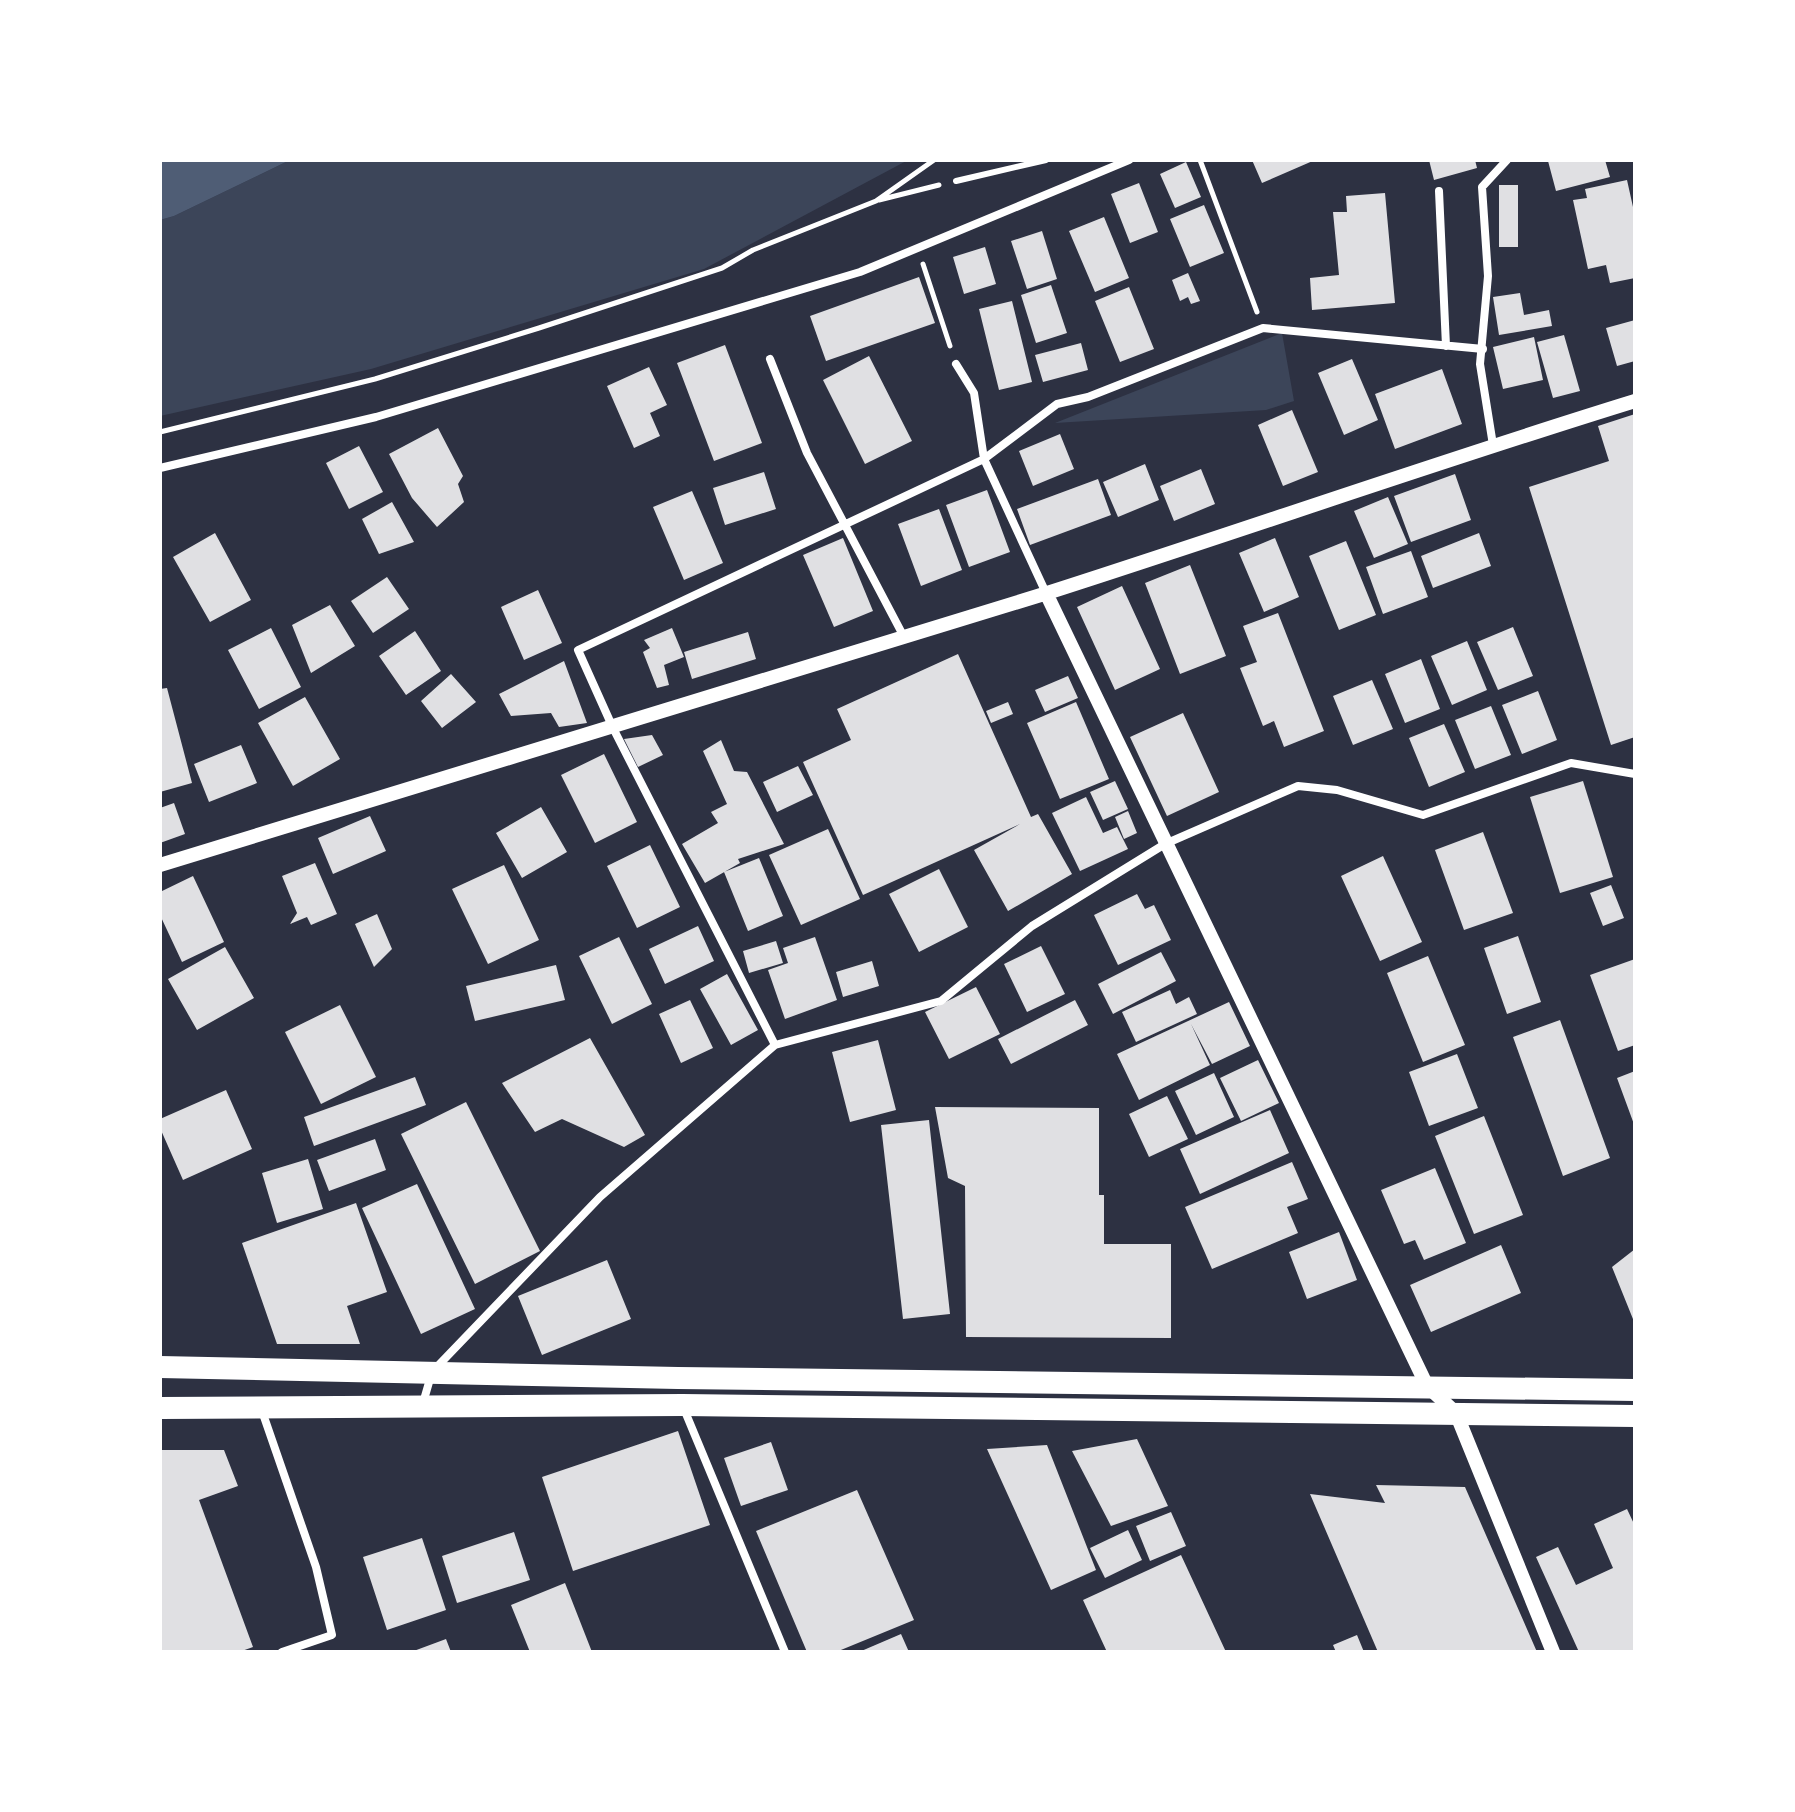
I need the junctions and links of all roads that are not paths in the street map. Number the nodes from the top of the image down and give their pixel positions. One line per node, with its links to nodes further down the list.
1 (1046, 160): 4 (lane)
2 (1129, 160): 13 (street)
3 (1507, 160): 7 (street)
4 (956, 181)
5 (1439, 191): 6 (street)
6 (1446, 346): 7 (street); 12 (street)
7 (1483, 349): 11 (street)
8 (770, 359): 14 (street)
9 (956, 364): 12 (street)
10 (1635, 401): 11 (street)
11 (1493, 445): 15 (street)
12 (984, 459): 14 (street); 15 (street)
13 (160, 468)
14 (845, 526): 16 (street); 17 (street)
15 (1046, 593): 16 (street); 19 (street)
16 (904, 637): 17 (street)
17 (613, 728): 20 (street); 21 (street)
18 (1635, 774): 19 (street)
19 (1165, 844): 21 (street); 24 (street)
20 (160, 865)
21 (775, 1045): 23 (street)
22 (160, 1367): 23 (highway)
23 (432, 1372): 24 (highway); 29 (street)
24 (1427, 1386): 25 (highway); 30 (street)
25 (1635, 1390)
26 (683, 1405): 29 (highway); 30 (highway); 33 (street)
27 (260, 1406): 28 (highway); 29 (highway); 32 (street)
28 (160, 1408)
29 (422, 1408)
30 (1456, 1413): 31 (highway); 34 (street)
31 (1635, 1416)
32 (282, 1652)
33 (785, 1652)
34 (1553, 1652)

